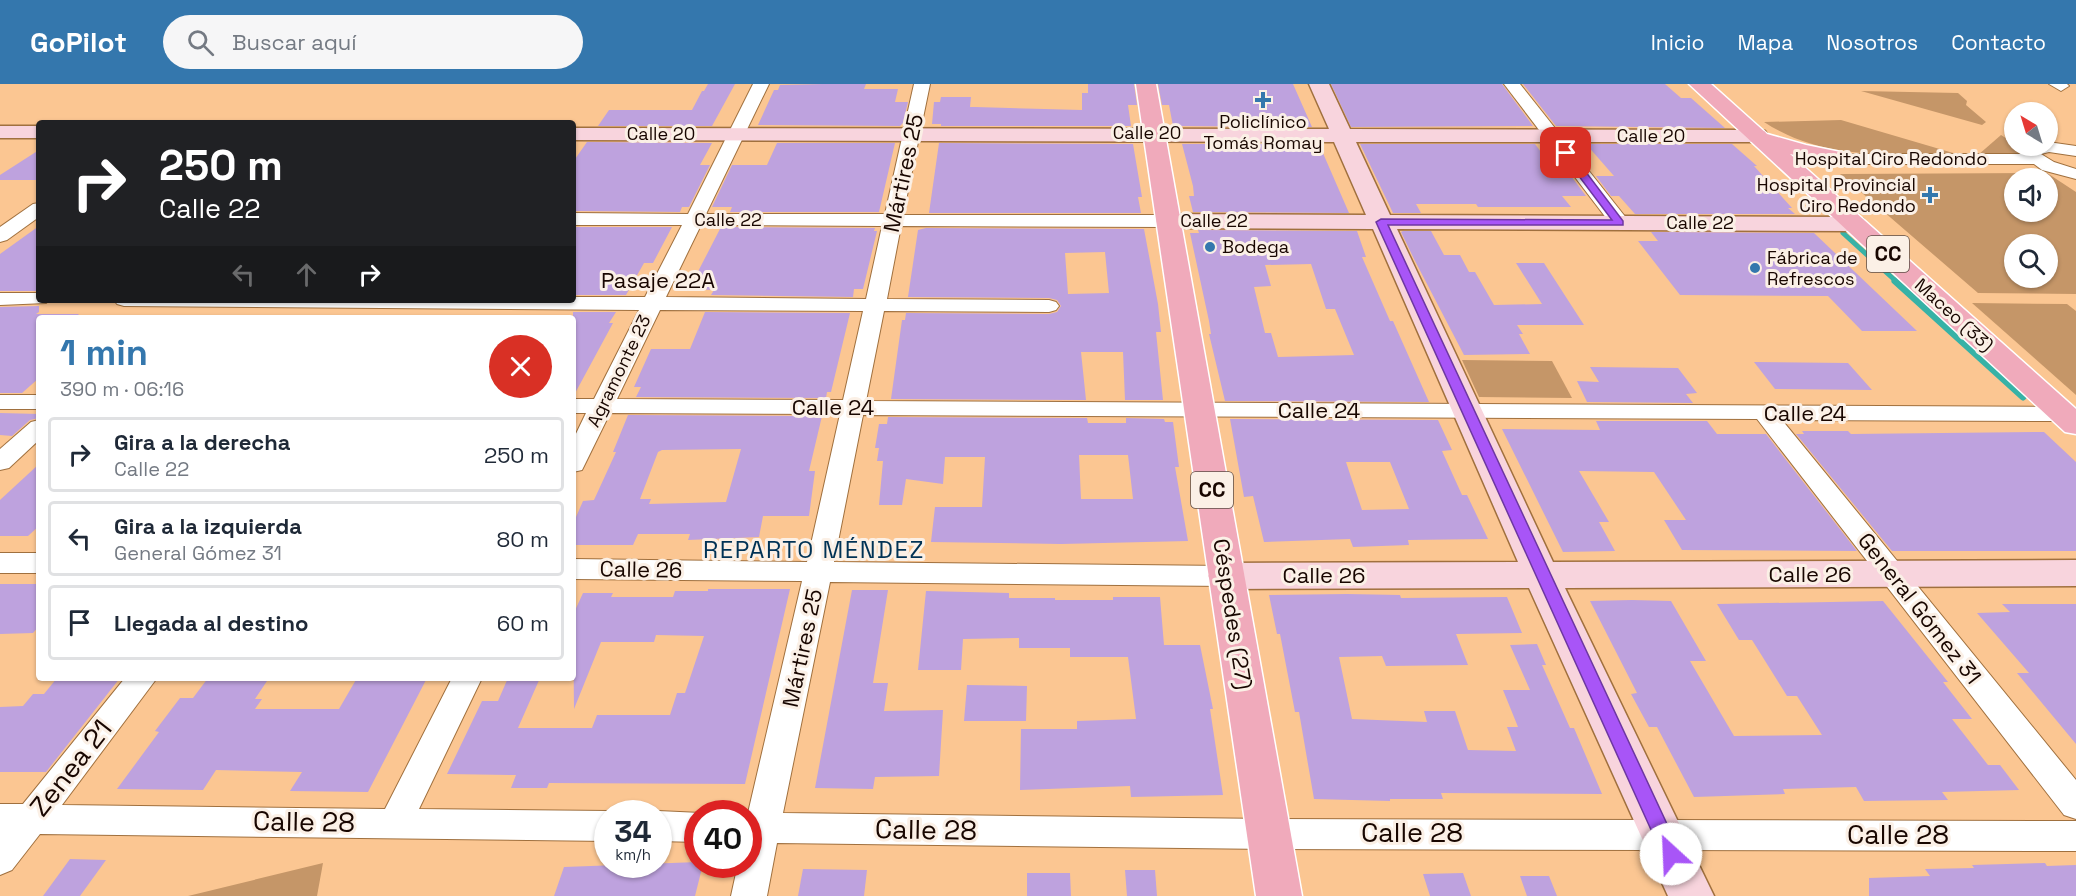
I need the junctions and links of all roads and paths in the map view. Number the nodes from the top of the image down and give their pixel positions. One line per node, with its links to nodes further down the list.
1 (761, 84): 12 (street, Agramonte 23)
2 (922, 84): 9 (street, Mártires 25)
3 (1146, 84): 10 (main road, Céspedes (27) / CC)
4 (1319, 84): 13 (street)
5 (1512, 84): 14 (street)
6 (1699, 84): 15 (main road, Maceo (33) / CC)
7 (0, 132): 8 (street)
8 (36, 132)
9 (912, 133): 10 (street, Calle 20); 12 (street, Calle 20); 26 (street, Mártires 25)
10 (1154, 133): 13 (street, Calle 20); 27 (main road, Céspedes (27) / CC)
11 (576, 134): 12 (street, Calle 20)
12 (736, 134): 25 (street, Agramonte 23)
13 (1341, 135): 14 (street, Calle 20); 28 (street)
14 (1553, 135): 15 (street, Calle 20); 29 (street)
15 (1757, 136): 17 (main road, Maceo (33) / CC); 18 (main road)
16 (2076, 151): 19 (street, Hospital Ciro Redondo)
17 (1783, 159): 18 (street, Hospital Ciro Redondo); 21 (main road, Maceo (33) / CC)
18 (1842, 159): 19 (street, Hospital Ciro Redondo); 21 (main road)
19 (2035, 159): 20 (street, Hospital Ciro Redondo)
20 (2076, 174)
21 (1820, 194): 30 (main road, Maceo (33) / CC)
22 (35, 214): 23 (street); 31 (street)
23 (0, 217)
24 (576, 219): 25 (street, Calle 22)
25 (694, 219): 26 (street, Calle 22); 36 (street, Agramonte 23)
26 (894, 220): 27 (street, Calle 22); 37 (street, Mártires 25)
27 (1168, 221): 28 (street, Calle 22); 46 (main road, Céspedes (27) / CC)
28 (1381, 222): 29 (street, Calle 22); 47 (street)
29 (1620, 223): 30 (street, Calle 22)
30 (1854, 224): 49 (main road, Maceo (33) / CC)
31 (0, 236)
32 (0, 299): 33 (street)
33 (36, 299)
34 (176, 303): 40 (street)
35 (288, 303): 39 (street, Pasaje 22A)
36 (652, 304): 37 (street, Pasaje 22A); 39 (street, Pasaje 22A); 44 (street, Agramonte 23)
37 (875, 305): 38 (street, Pasaje 22A); 45 (street, Mártires 25)
38 (1049, 306)
39 (433, 307)
40 (162, 315)
41 (0, 402): 42 (street)
42 (36, 402)
43 (576, 406): 44 (street, Calle 24)
44 (602, 406): 45 (street, Calle 24); 51 (street, Agramonte 23)
45 (854, 407): 46 (street, Calle 24); 56 (street, Mártires 25)
46 (1199, 409): 47 (street, Calle 24); 60 (main road, Céspedes (27) / CC)
47 (1468, 411): 48 (street, Calle 24); 59 (street)
48 (1763, 412): 49 (street, Calle 24); 57 (street, General Gómez 31)
49 (2070, 420)
50 (36, 430): 52 (street)
51 (576, 458)
52 (0, 462)
53 (0, 563): 54 (street)
54 (36, 563)
55 (576, 569): 56 (street, Calle 26)
56 (818, 571): 60 (street, Calle 26); 63 (street, Mártires 25)
57 (1893, 573): 58 (street, Calle 26); 59 (street, Calle 26); 64 (street, General Gómez 31)
58 (2076, 573)
59 (1541, 574): 60 (street, Calle 26); 70 (street)
60 (1226, 576): 69 (main road, Céspedes (27) / CC)
61 (139, 681): 65 (street, Zenea 21)
62 (466, 681): 66 (street)
63 (762, 803)
64 (2076, 805)
65 (16, 819): 66 (street, Calle 28); 72 (street, Zenea 21)
66 (395, 823): 67 (street, Calle 28)
67 (594, 826)
68 (762, 828): 69 (street, Calle 28)
69 (1269, 834): 70 (street, Calle 28); 75 (main road, Céspedes (27) / CC)
70 (1662, 834): 71 (street, Calle 28); 76 (street)
71 (2076, 836)
72 (0, 859)
73 (751, 878): 74 (street, Mártires 25)
74 (749, 896)
75 (1279, 896)
76 (1691, 896)

